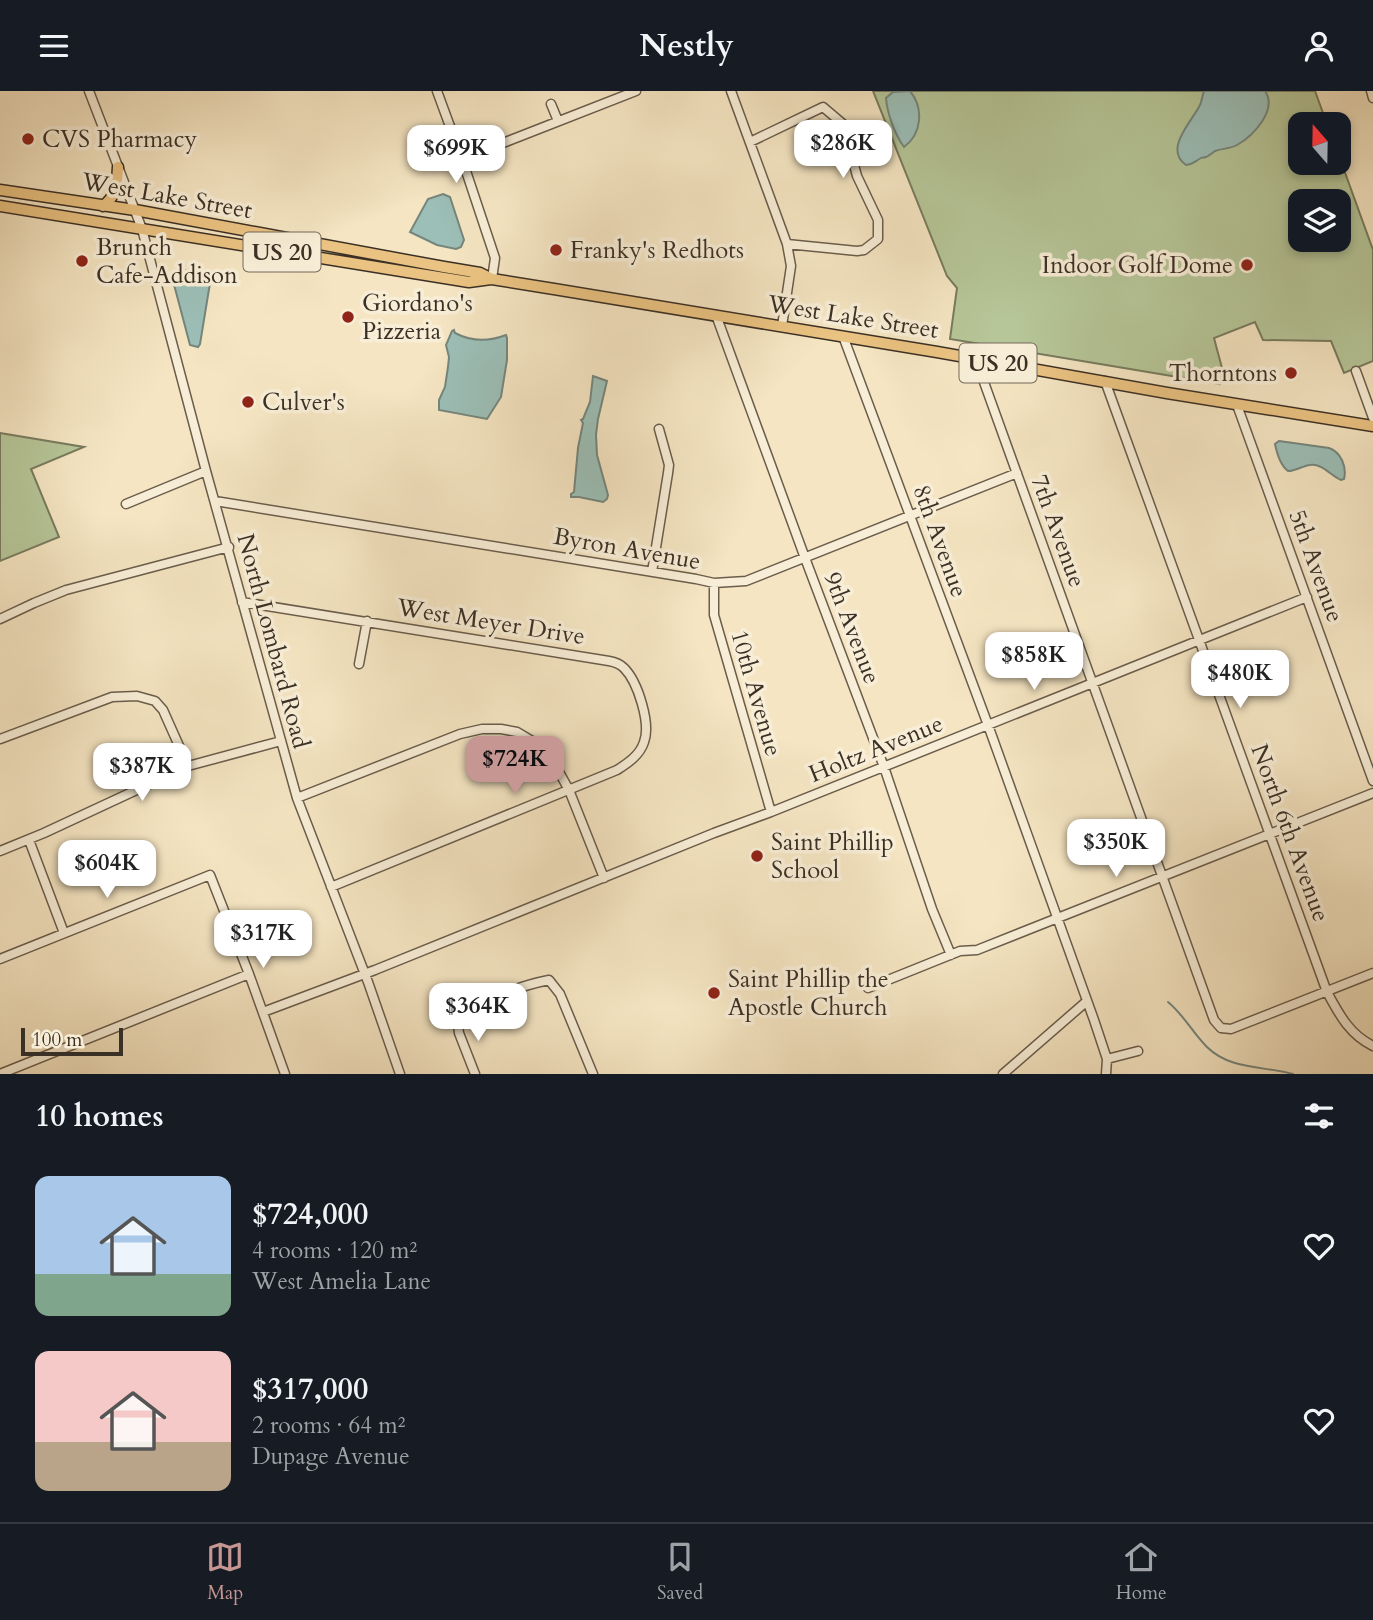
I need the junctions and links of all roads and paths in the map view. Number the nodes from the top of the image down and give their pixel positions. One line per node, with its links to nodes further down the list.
1 (89, 91): 11 (street, North Lombard Road)
2 (437, 91): 10 (street)
3 (731, 91): 9 (street)
4 (1371, 91): 6 (street)
5 (632, 92): 8 (street)
6 (1373, 98)
7 (551, 104): 8 (street)
8 (558, 121): 10 (street)
9 (750, 142): 17 (street); 17 (street)
10 (462, 159): 18 (street)
11 (118, 167): 14 (main road); 15 (street, North Lombard Road)
12 (0, 190): 14 (main road, West Lake Street / US 20)
13 (0, 206): 16 (main road, West Lake Street / US 20)
14 (103, 206): 15 (main road, West Lake Street / US 20)
15 (135, 210): 16 (street, North Lombard Road); 18 (main road, West Lake Street / US 20)
16 (142, 229): 18 (main road, West Lake Street / US 20); 29 (street, North Lombard Road)
17 (787, 244): 20 (street)
18 (492, 279): 19 (main road, West Lake Street / US 20)
19 (716, 315): 20 (main road, West Lake Street / US 20); 35 (street, 9th Avenue)
20 (782, 326): 21 (main road, West Lake Street / US 20)
21 (843, 336): 22 (main road, West Lake Street / US 20); 33 (street, 8th Avenue)
22 (976, 360): 24 (main road, West Lake Street / US 20); 30 (street, 7th Avenue)
23 (1356, 372): 26 (street)
24 (1105, 381): 25 (main road, West Lake Street / US 20); 42 (street, North 6th Avenue)
25 (1237, 405): 27 (main road, West Lake Street / US 20); 38 (street, 5th Avenue)
26 (1373, 418)
27 (1373, 426)
28 (659, 429): 36 (street)
29 (206, 471): 31 (street, North Lombard Road); 32 (street)
30 (1017, 473): 33 (street, Byron Avenue); 44 (street, 7th Avenue)
31 (215, 501): 34 (street, North Lombard Road); 36 (street, Byron Avenue)
32 (126, 504)
33 (910, 516): 35 (street, Byron Avenue); 45 (street, 8th Avenue)
34 (229, 547): 39 (street, North Lombard Road); 40 (street)
35 (804, 558): 37 (street, Byron Avenue); 49 (street, 9th Avenue)
36 (652, 572): 37 (street, Byron Avenue)
37 (714, 583): 54 (street, 10th Avenue)
38 (1307, 597): 42 (street, Holtz Avenue); 50 (street, 5th Avenue)
39 (242, 602): 41 (street, West Meyer Drive); 47 (street, North Lombard Road)
40 (0, 619)
41 (367, 621): 43 (street, West Meyer Drive); 51 (street, West Meyer Drive)
42 (1199, 640): 44 (street, Holtz Avenue); 55 (street, North 6th Avenue)
43 (359, 664)
44 (1092, 683): 45 (street, Holtz Avenue); 58 (street, 7th Avenue)
45 (988, 725): 49 (street, Holtz Avenue); 61 (street, 8th Avenue)
46 (0, 739): 48 (street)
47 (281, 741): 48 (street); 53 (street, North Lombard Road)
48 (188, 766): 56 (street)
49 (884, 767): 54 (street, Holtz Avenue); 63 (street, 9th Avenue)
50 (1373, 781)
51 (569, 790): 53 (street); 59 (street); 60 (street)
52 (1373, 793): 55 (street)
53 (298, 798): 60 (street, North Lombard Road)
54 (771, 812): 59 (street, Holtz Avenue)
55 (1269, 833): 58 (street); 69 (street, North 6th Avenue)
56 (29, 840): 57 (street); 62 (street)
57 (0, 851)
58 (1161, 876): 61 (street); 69 (street, 7th Avenue)
59 (604, 878): 67 (street)
60 (331, 887): 67 (street, North Lombard Road)
61 (1057, 918): 63 (street); 70 (street, 8th Avenue)
62 (64, 933): 64 (street); 66 (street)
63 (951, 955): 68 (street)
64 (0, 959)
65 (1373, 973): 69 (street)
66 (249, 974): 71 (street); 75 (street)
67 (365, 974): 71 (street); 77 (street, North Lombard Road)
68 (868, 988)
69 (1327, 992): 72 (street, North 6th Avenue)
70 (1087, 1001): 74 (street, 8th Avenue); 80 (street)
71 (263, 1012): 76 (street)
72 (1373, 1046)
73 (1138, 1051): 74 (street)
74 (1107, 1059): 81 (street)
75 (0, 1074)
76 (285, 1074)
77 (400, 1074)
78 (475, 1074): 79 (street)
79 (593, 1074)
80 (1003, 1074)
81 (1106, 1074)

